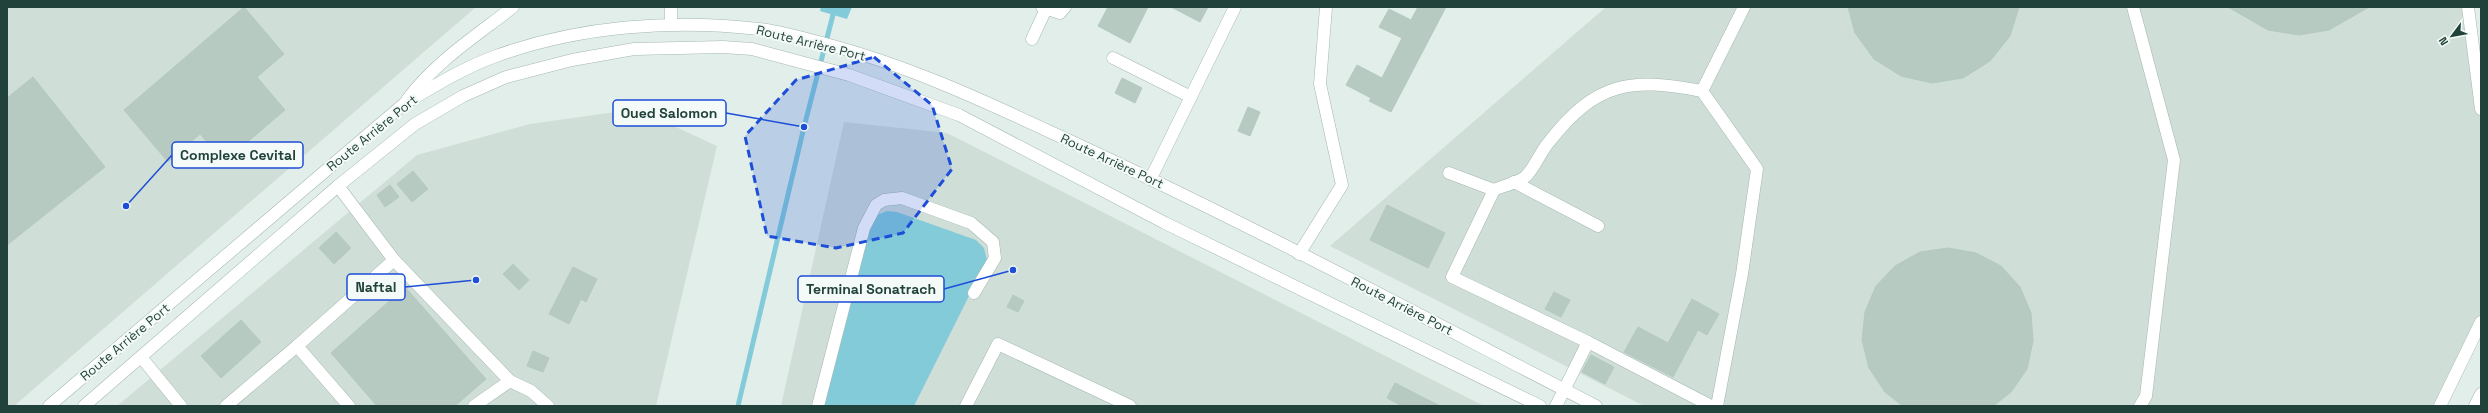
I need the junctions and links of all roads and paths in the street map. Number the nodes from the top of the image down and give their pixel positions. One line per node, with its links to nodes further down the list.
1 (513, 7): 15 (street)
2 (671, 7): 10 (street)
3 (1065, 7): 9 (street)
4 (1235, 7): 14 (street)
5 (1326, 7): 23 (street)
6 (1744, 7): 13 (street)
7 (2133, 7): 48 (street)
8 (2468, 7): 16 (street)
9 (1044, 8): 11 (street)
10 (671, 24): 15 (street, Route Arrière Port); 18 (street, Route Arrière Port)
11 (1032, 39)
12 (1113, 58): 14 (street)
13 (1702, 91): 19 (street); 47 (street)
14 (1191, 97): 18 (street)
15 (404, 104): 33 (street, Route Arrière Port)
16 (2481, 109)
17 (1449, 173): 21 (street)
18 (1151, 178): 23 (street, Route Arrière Port)
19 (1514, 182): 21 (street); 22 (street)
20 (338, 186): 24 (street); 29 (street, Route Arrière Port); 43 (street, Route Arrière Port)
21 (1494, 190): 27 (street)
22 (1598, 226)
23 (1299, 254): 31 (street, Route Arrière Port)
24 (394, 260): 28 (street); 30 (street)
25 (974, 293): 40 (street)
26 (2481, 322): 49 (street)
27 (1588, 342): 31 (street); 46 (street)
28 (297, 346): 36 (street); 37 (street)
29 (141, 357): 34 (street, Route Arrière Port); 35 (street)
30 (510, 381): 38 (street); 39 (street)
31 (1564, 390): 44 (street); 45 (street, Route Arrière Port)
32 (2481, 394): 50 (street)
33 (50, 406)
34 (84, 406)
35 (181, 406)
36 (226, 406)
37 (349, 406)
38 (474, 406)
39 (548, 406)
40 (818, 406)
41 (966, 406): 42 (street)
42 (1130, 406)
43 (1540, 406)
44 (1556, 406)
45 (1596, 406)
46 (1711, 406)
47 (1717, 406)
48 (2140, 406)
49 (2440, 406)
50 (2475, 406)

